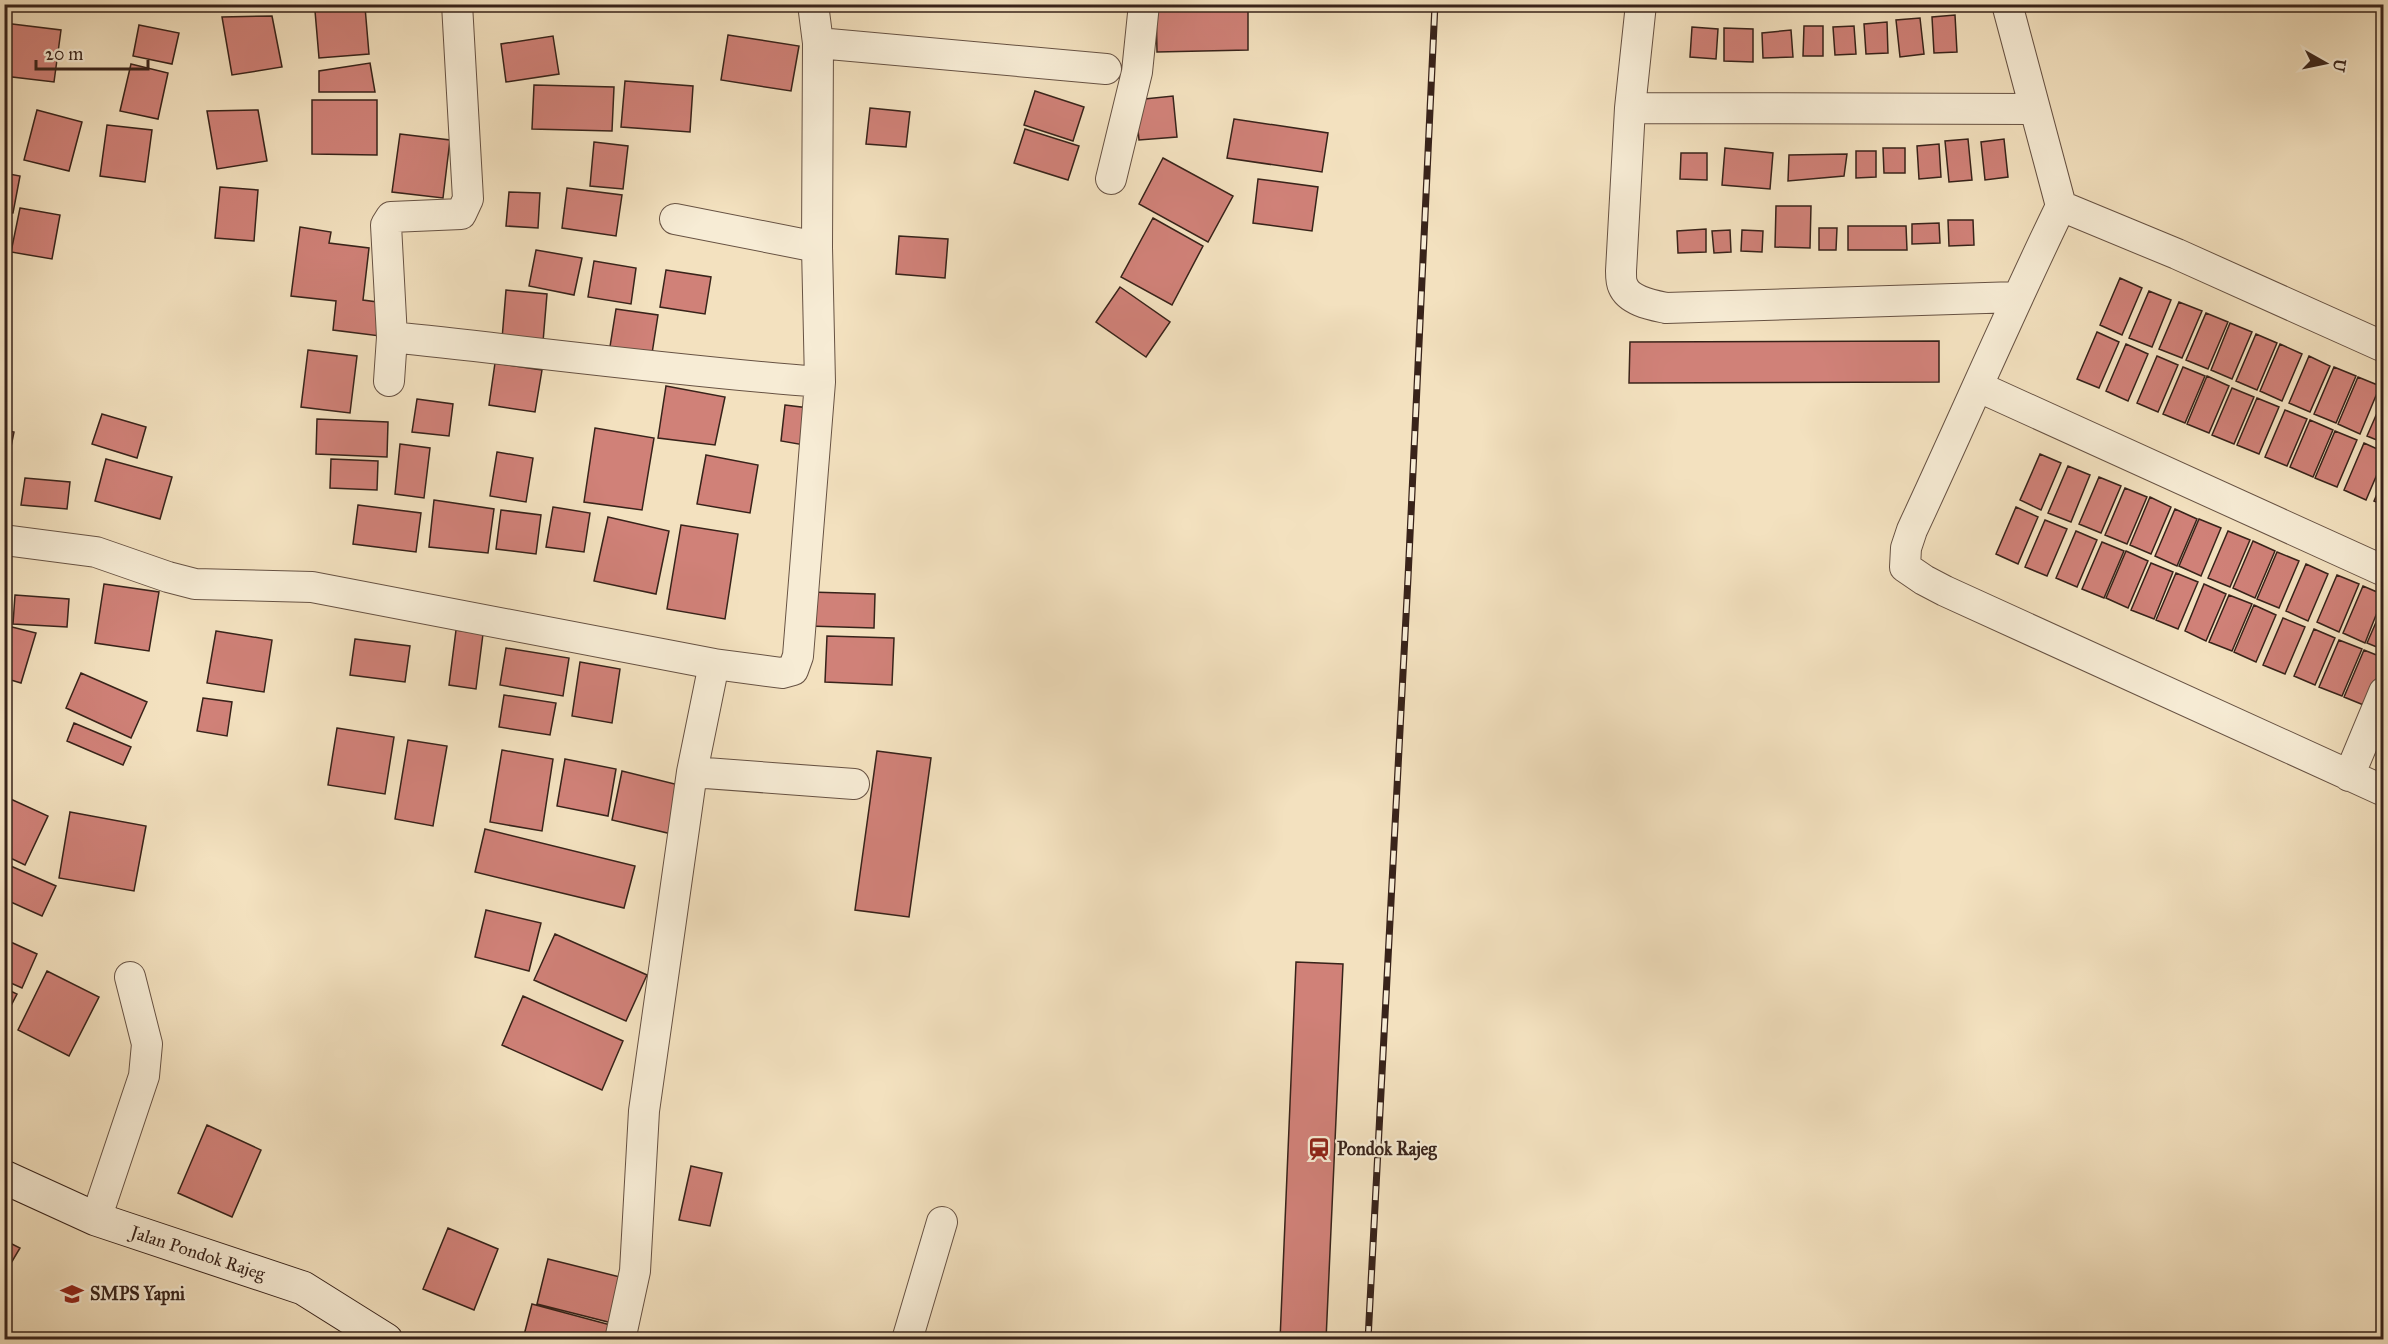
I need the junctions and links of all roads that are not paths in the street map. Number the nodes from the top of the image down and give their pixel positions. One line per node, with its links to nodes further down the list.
1 (457, 4): 15 (street)
2 (813, 4): 6 (street)
3 (1144, 4): 10 (street)
4 (1641, 4): 8 (street)
5 (2007, 4): 9 (street)
6 (818, 43): 7 (street); 13 (street)
7 (1106, 69)
8 (1630, 108): 9 (street); 14 (street)
9 (2035, 109): 11 (street)
10 (1111, 179)
11 (2061, 206): 14 (street); 16 (street)
12 (675, 219): 13 (street)
13 (817, 247): 18 (street)
14 (2017, 297): 19 (street)
15 (392, 337): 17 (street); 18 (street)
16 (2384, 347)
17 (389, 381)
18 (820, 382): 22 (street)
19 (1979, 387): 21 (street); 25 (street)
20 (4, 540): 22 (street)
21 (2384, 572)
22 (714, 664): 24 (street)
23 (2384, 692): 25 (street)
24 (692, 772): 26 (street); 33 (street)
25 (2349, 776): 27 (street)
26 (854, 784)
27 (2384, 791)
28 (130, 976): 30 (street)
29 (4, 1177): 30 (main road, Jalan Pondok Rajeg)
30 (96, 1219): 32 (main road, Jalan Pondok Rajeg)
31 (942, 1222): 34 (street)
32 (386, 1340)
33 (620, 1340)
34 (907, 1340)

